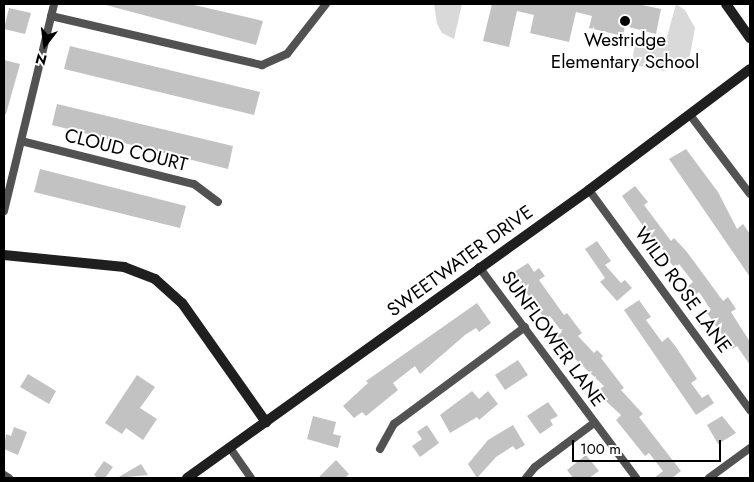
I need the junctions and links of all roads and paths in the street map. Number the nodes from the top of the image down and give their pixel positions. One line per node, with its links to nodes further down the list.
1 (54, 4): 4 (street)
2 (326, 4): 4 (street)
3 (726, 4): 5 (street)
4 (51, 16): 8 (street)
5 (750, 38)
6 (750, 69): 7 (street, SWEETWATER DRIVE)
7 (690, 115): 9 (street, SWEETWATER DRIVE); 10 (street)
8 (21, 141): 11 (street, CLOUD COURT); 12 (street)
9 (589, 190): 14 (street, SWEETWATER DRIVE); 16 (street, WILD ROSE LANE)
10 (750, 194)
11 (218, 202)
12 (4, 210)
13 (4, 255): 17 (street)
14 (479, 267): 15 (street, SUNFLOWER LANE); 17 (street, SWEETWATER DRIVE)
15 (525, 327): 18 (street, SUNFLOWER LANE); 21 (street)
16 (750, 410)
17 (266, 422): 19 (street, SWEETWATER DRIVE)
18 (594, 423): 26 (street); 27 (street, SUNFLOWER LANE)
19 (230, 448): 24 (street, SWEETWATER DRIVE); 25 (street)
20 (750, 448): 28 (street)
21 (380, 449)
22 (4, 475): 23 (street)
23 (9, 478)
24 (187, 478)
25 (251, 478)
26 (526, 478)
27 (636, 478)
28 (708, 478)

